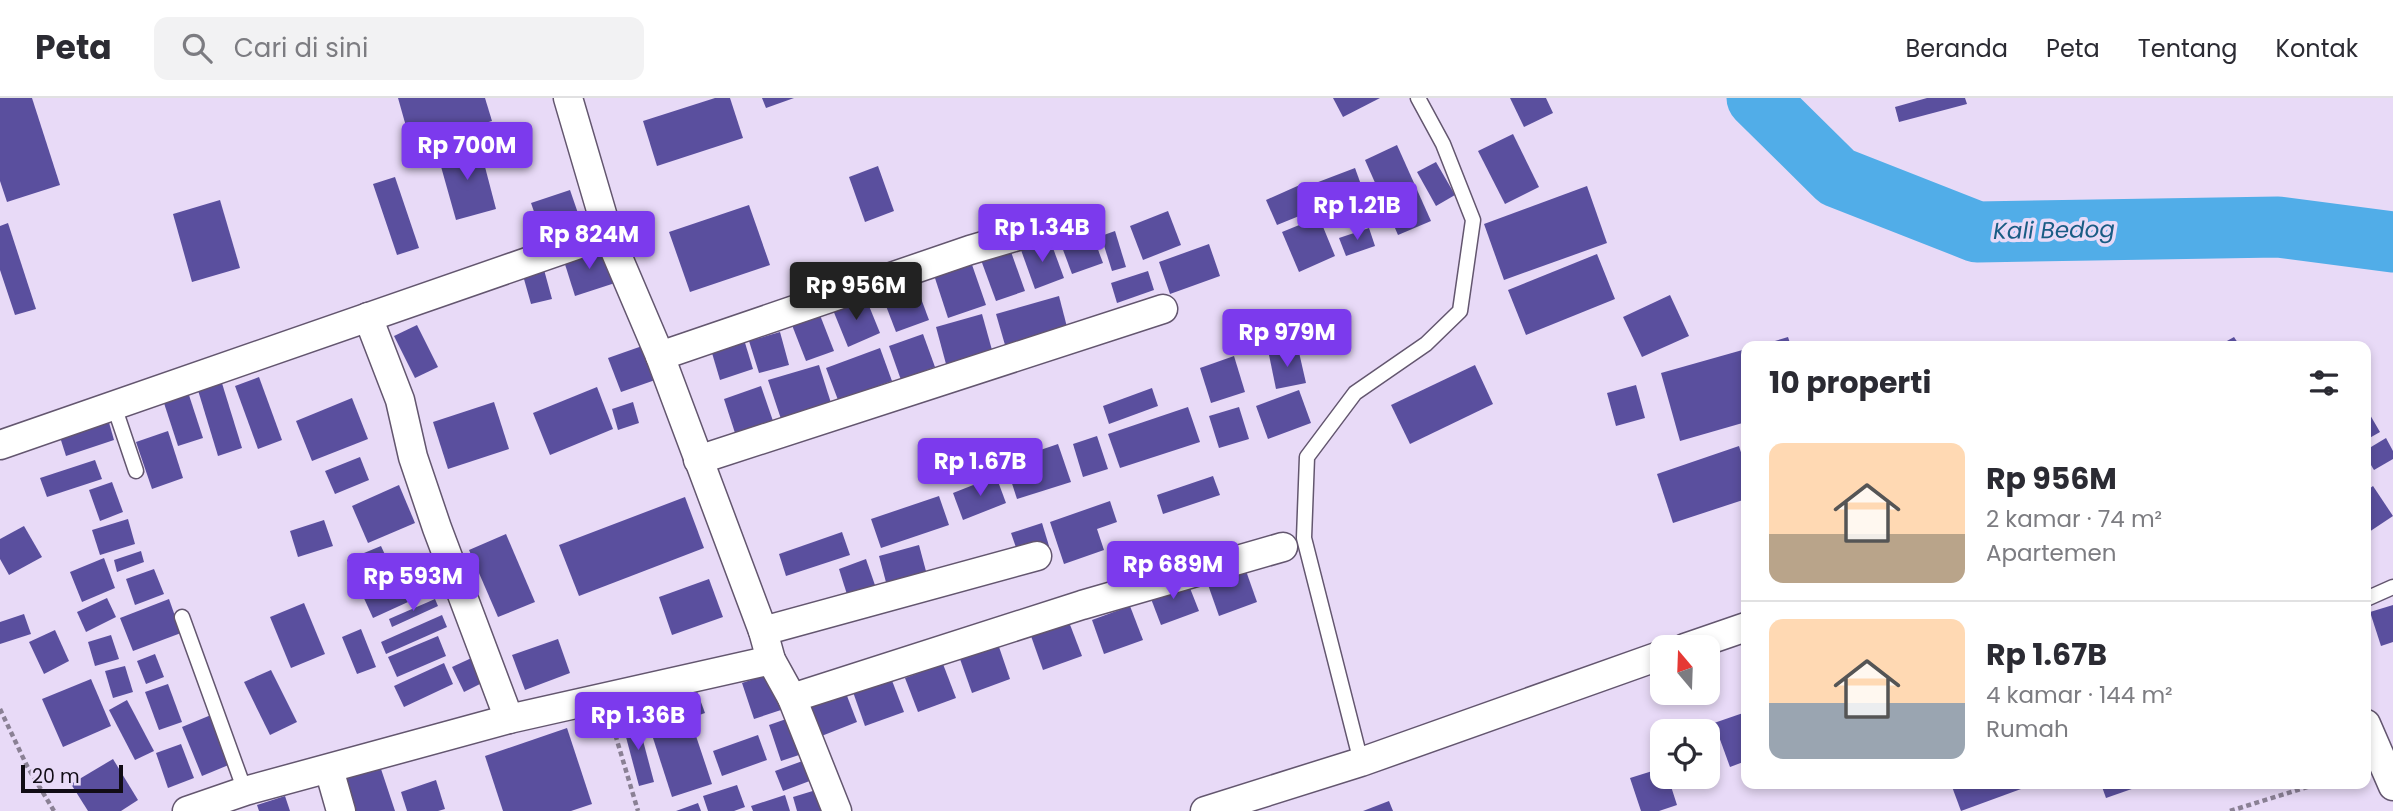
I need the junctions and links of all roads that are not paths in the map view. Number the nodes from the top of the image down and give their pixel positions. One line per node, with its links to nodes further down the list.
1 (568, 98): 4 (street)
2 (1419, 98): 25 (lane)
3 (1052, 226): 7 (street)
4 (608, 234): 6 (street); 7 (street)
5 (1163, 309): 10 (street)
6 (368, 317): 8 (street); 23 (street)
7 (660, 356): 10 (street)
8 (114, 406): 9 (street); 11 (lane)
9 (0, 446)
10 (698, 460): 18 (street)
11 (136, 471)
12 (1283, 547): 22 (street)
13 (1037, 556): 18 (street)
14 (2393, 587): 15 (lane)
15 (2371, 597)
16 (182, 617): 28 (lane)
17 (1741, 629): 19 (street)
18 (763, 631): 21 (street)
19 (1720, 636)
20 (1650, 659): 25 (street)
21 (771, 660): 22 (street); 23 (street)
22 (792, 698): 31 (street)
23 (509, 719): 26 (street)
24 (2371, 735): 27 (street)
25 (1361, 762): 32 (street)
26 (329, 769): 28 (street); 30 (street)
27 (2393, 786)
28 (245, 791): 29 (street)
29 (187, 811)
30 (341, 811)
31 (837, 811)
32 (1205, 811)

